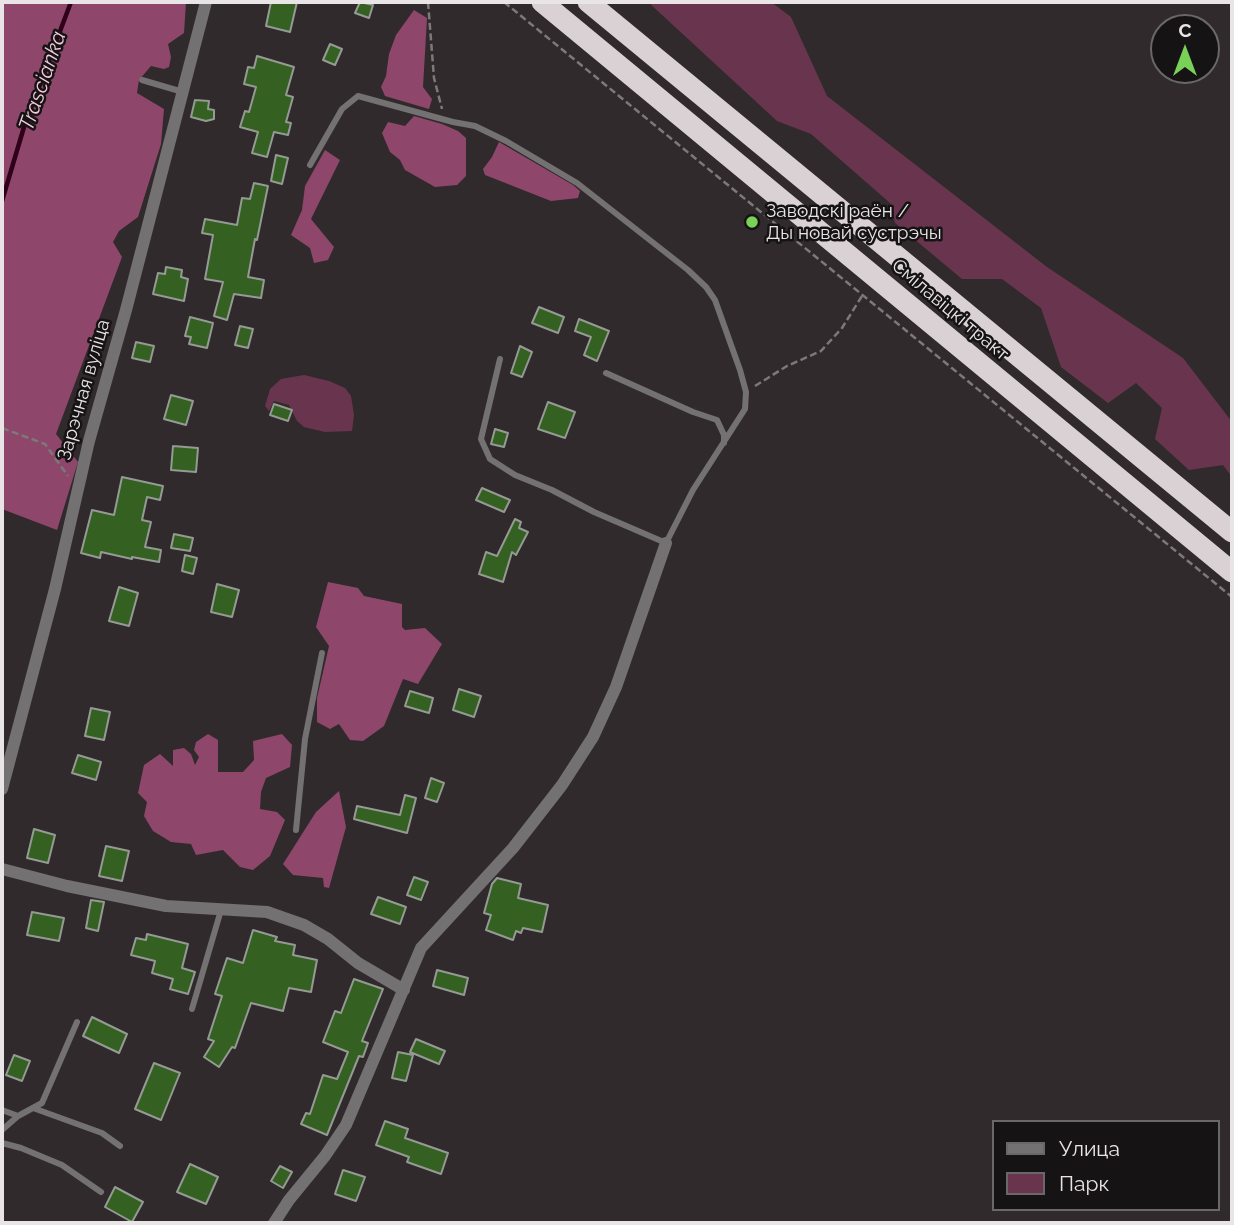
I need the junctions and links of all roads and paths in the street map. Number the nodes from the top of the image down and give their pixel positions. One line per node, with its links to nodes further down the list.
1 (206, 2): 7 (street, Зарэчная вуліца)
2 (428, 2): 8 (path)
3 (504, 2): 10 (path)
4 (542, 2): 19 (highway, Смілавіцкі тракт)
5 (588, 2): 17 (highway, Смілавіцкі тракт)
6 (142, 80): 7 (lane)
7 (183, 92): 16 (street, Зарэчная вуліца)
8 (453, 122): 9 (lane); 13 (lane)
9 (310, 165)
10 (862, 295): 13 (path); 20 (path)
11 (500, 359): 18 (lane)
12 (607, 373): 15 (lane)
13 (746, 392): 15 (lane)
14 (2, 428): 16 (path)
15 (724, 443): 18 (lane)
16 (77, 486): 22 (street, Зарэчная вуліца)
17 (1232, 532)
18 (666, 543): 26 (street)
19 (1232, 572)
20 (1232, 597)
21 (322, 653): 23 (lane)
22 (2, 789)
23 (296, 830)
24 (2, 869): 25 (street)
25 (221, 908): 26 (street); 27 (lane)
26 (404, 990): 36 (street)
27 (192, 1009)
28 (76, 1022): 29 (lane)
29 (33, 1108): 31 (lane); 34 (lane)
30 (2, 1110): 31 (lane)
31 (18, 1116): 32 (lane)
32 (2, 1130)
33 (2, 1143): 35 (lane)
34 (120, 1146)
35 (101, 1192)
36 (274, 1223)

